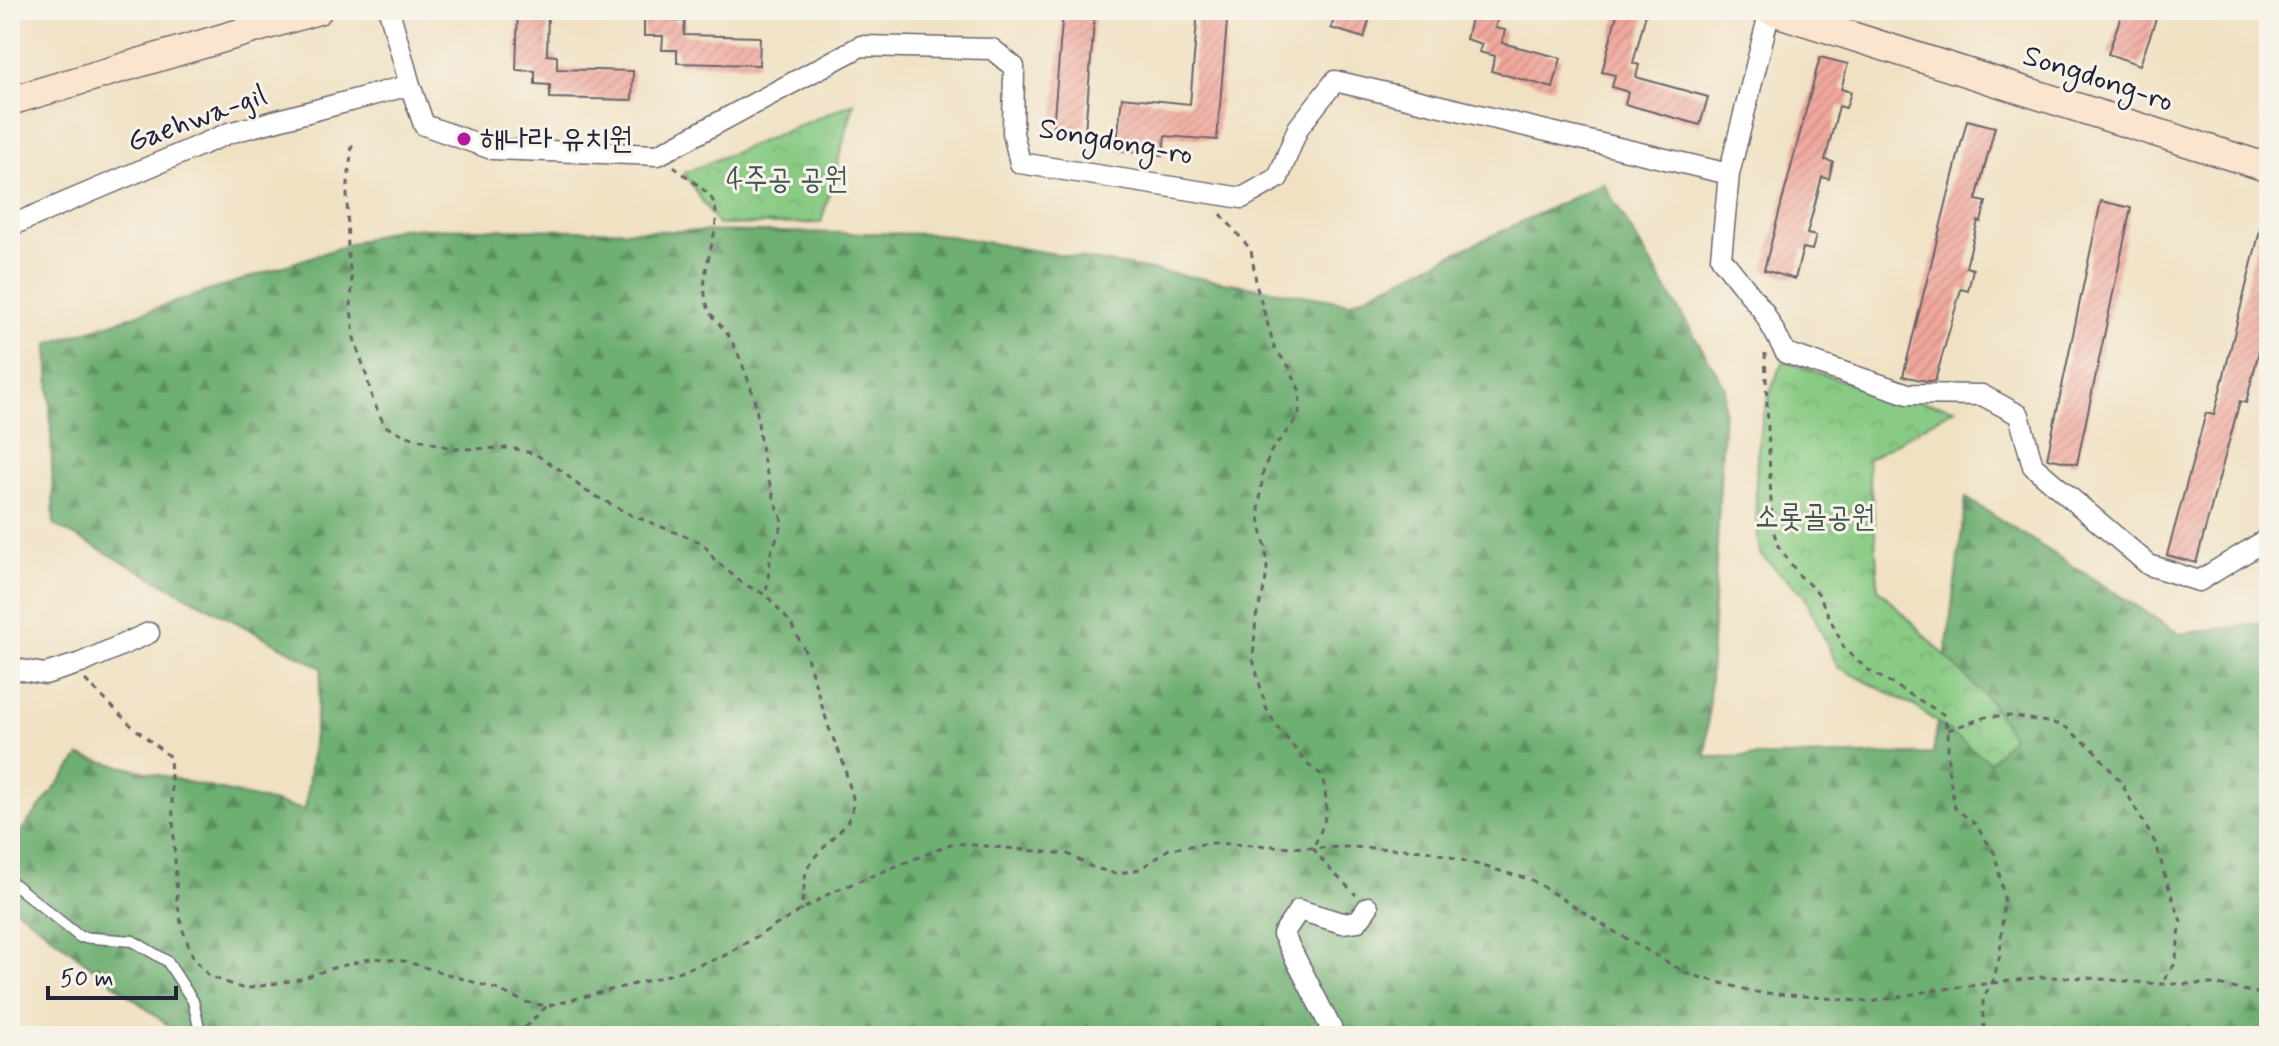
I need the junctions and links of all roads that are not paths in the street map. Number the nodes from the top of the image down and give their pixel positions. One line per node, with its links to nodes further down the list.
1 (318, 10): 5 (street)
2 (389, 10): 4 (street, Songdong-ro)
3 (1770, 10): 6 (street, Songdong-ro); 7 (street, Songdong-ro)
4 (410, 85): 7 (street, Songdong-ro); 8 (street, Gaehwa-gil)
5 (10, 101)
6 (2269, 168)
7 (1729, 174): 9 (street, Songdong-ro)
8 (10, 226)
9 (2269, 538)
10 (149, 633): 11 (street)
11 (10, 668)
12 (10, 881): 14 (lane)
13 (1368, 907): 15 (street)
14 (201, 1036)
15 (1335, 1036)

